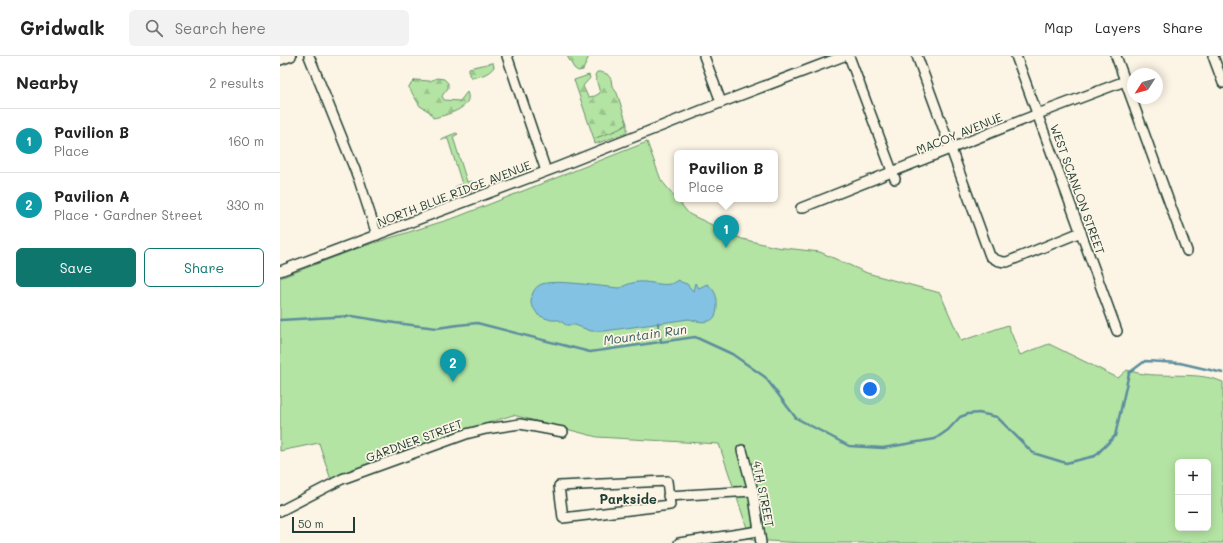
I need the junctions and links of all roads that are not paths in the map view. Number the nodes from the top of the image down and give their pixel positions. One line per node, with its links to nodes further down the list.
1 (291, 56): 11 (street)
2 (309, 56): 21 (street)
3 (507, 56): 17 (street)
4 (704, 56): 14 (street)
5 (844, 56): 14 (street, NORTH BLUE RIDGE AVENUE)
6 (849, 56): 18 (street)
7 (917, 56): 16 (street)
8 (1016, 56): 15 (street, WEST SCANLON STREET)
9 (1116, 56): 12 (street)
10 (1213, 56): 13 (street)
11 (280, 60)
12 (1126, 82): 15 (street, MACOY AVENUE); 22 (street)
13 (1223, 83)
14 (721, 102): 17 (street, NORTH BLUE RIDGE AVENUE)
15 (1038, 114): 16 (street, MACOY AVENUE); 20 (street, WEST SCANLON STREET)
16 (951, 148): 18 (street, MACOY AVENUE); 20 (street)
17 (546, 171): 21 (street, NORTH BLUE RIDGE AVENUE)
18 (894, 176): 19 (street, MACOY AVENUE)
19 (801, 208)
20 (1081, 232): 24 (street, WEST SCANLON STREET)
21 (377, 235): 23 (street, NORTH BLUE RIDGE AVENUE)
22 (1187, 251)
23 (280, 271)
24 (1117, 331)
25 (563, 432): 29 (street, GARDNER STREET)
26 (742, 450): 27 (street, 4TH STREET)
27 (753, 491): 28 (street); 30 (street, 4TH STREET)
28 (668, 496): 28 (street)
29 (280, 511)
30 (759, 531): 31 (street); 32 (street, 4TH STREET)
31 (679, 543)
32 (761, 543)

